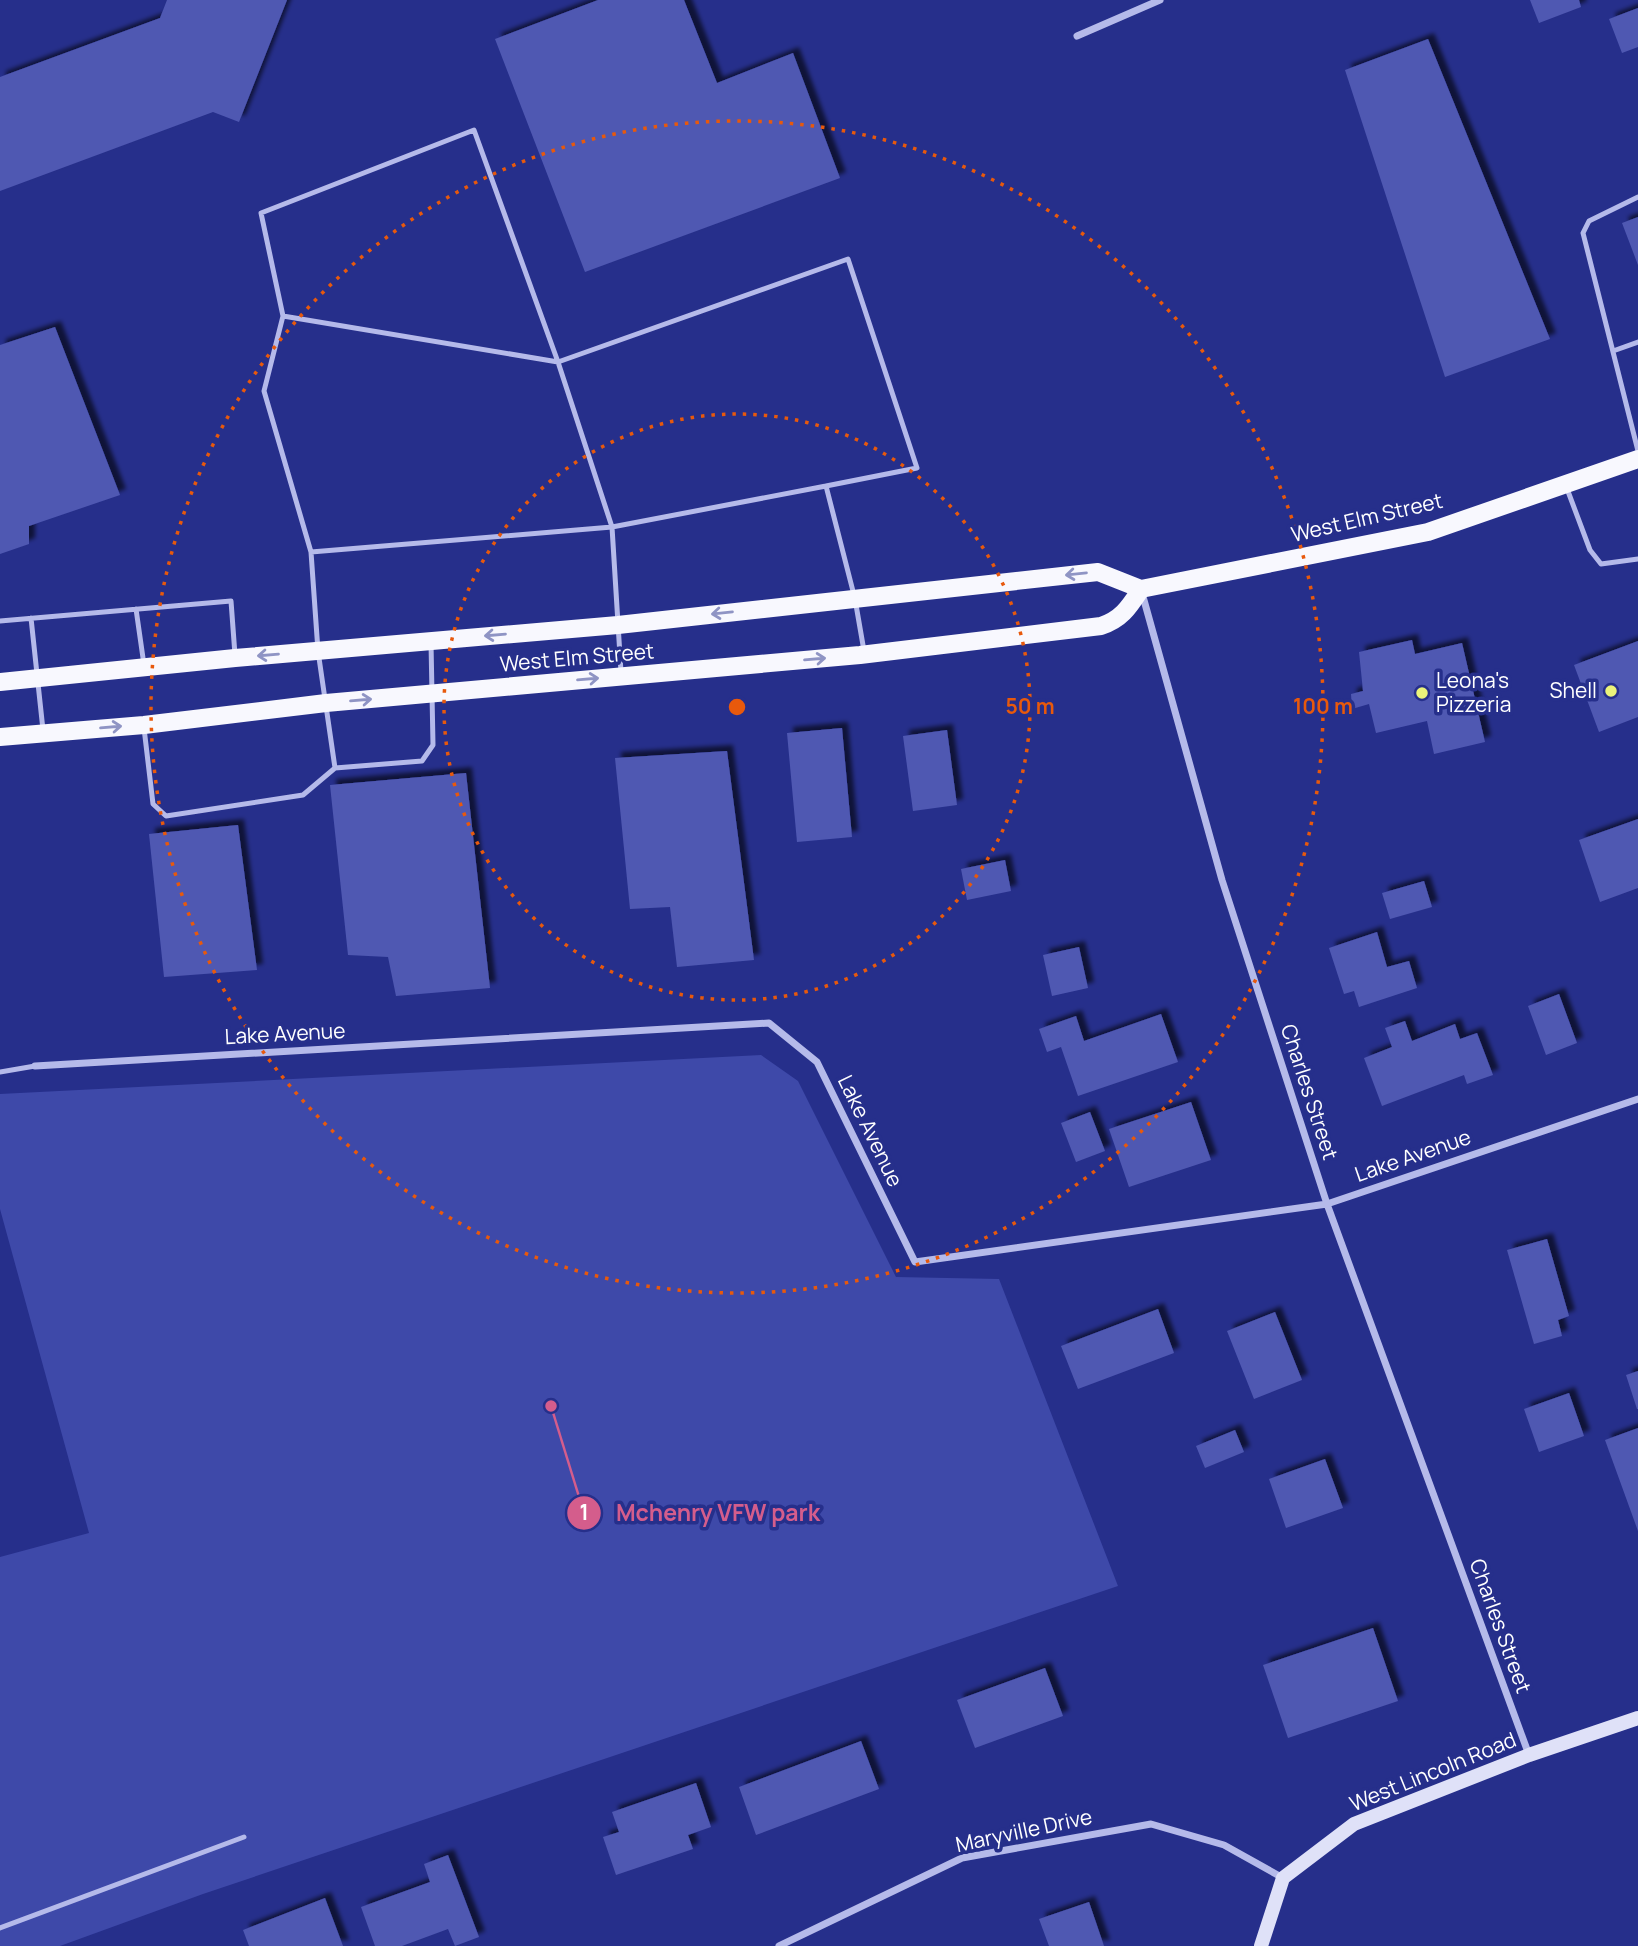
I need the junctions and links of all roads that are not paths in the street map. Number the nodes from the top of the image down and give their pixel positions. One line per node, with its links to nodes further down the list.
1 (1160, 0): 2 (street)
2 (1077, 36)
3 (1638, 197): 6 (lane)
4 (283, 316): 7 (lane); 7 (lane); 13 (lane)
5 (1638, 342): 6 (lane)
6 (1613, 351): 8 (lane)
7 (558, 362): 11 (lane); 12 (lane)
8 (1638, 451)
9 (1638, 459): 10 (main road, West Elm Street)
10 (1566, 484): 14 (lane); 15 (main road, West Elm Street)
11 (826, 486): 12 (lane); 16 (lane)
12 (612, 527): 13 (lane); 20 (lane)
13 (312, 552): 22 (lane)
14 (1638, 559)
15 (1141, 589): 16 (main road, West Elm Street, one-way to 16); 23 (main road, West Elm Street); 38 (street, Charles Street)
16 (855, 599): 20 (main road, West Elm Street, one-way to 20); 23 (lane)
17 (136, 609): 18 (lane); 24 (lane); 25 (lane)
18 (31, 618): 19 (lane); 27 (lane)
19 (0, 621)
20 (618, 625): 21 (main road, West Elm Street, one-way to 21); 26 (lane)
21 (431, 641): 22 (main road, West Elm Street); 29 (lane)
22 (318, 651): 24 (main road, West Elm Street, one-way to 24); 30 (lane)
23 (864, 654): 26 (main road, West Elm Street, one-way to 23)
24 (235, 658): 25 (main road, West Elm Street)
25 (144, 667): 27 (main road, West Elm Street)
26 (621, 676): 29 (main road, West Elm Street, one-way to 26)
27 (37, 679): 28 (main road, West Elm Street); 32 (lane)
28 (0, 682)
29 (434, 694): 30 (main road, West Elm Street, one-way to 29); 34 (lane)
30 (326, 702): 31 (main road, West Elm Street); 34 (lane)
31 (144, 724): 32 (main road, West Elm Street, one-way to 31); 34 (lane)
32 (43, 733): 33 (main road, West Elm Street)
33 (0, 737)
34 (335, 768)
35 (35, 1066): 36 (lane); 38 (street, Lake Avenue)
36 (0, 1072)
37 (1638, 1099): 38 (street, Lake Avenue)
38 (1326, 1204): 40 (street, Charles Street)
39 (1638, 1718): 40 (street, West Lincoln Road)
40 (1529, 1755): 42 (street, West Lincoln Road)
41 (244, 1837): 43 (lane)
42 (1283, 1878): 44 (street, Maryville Drive); 45 (street)
43 (0, 1928)
44 (779, 1946)
45 (1261, 1946)

